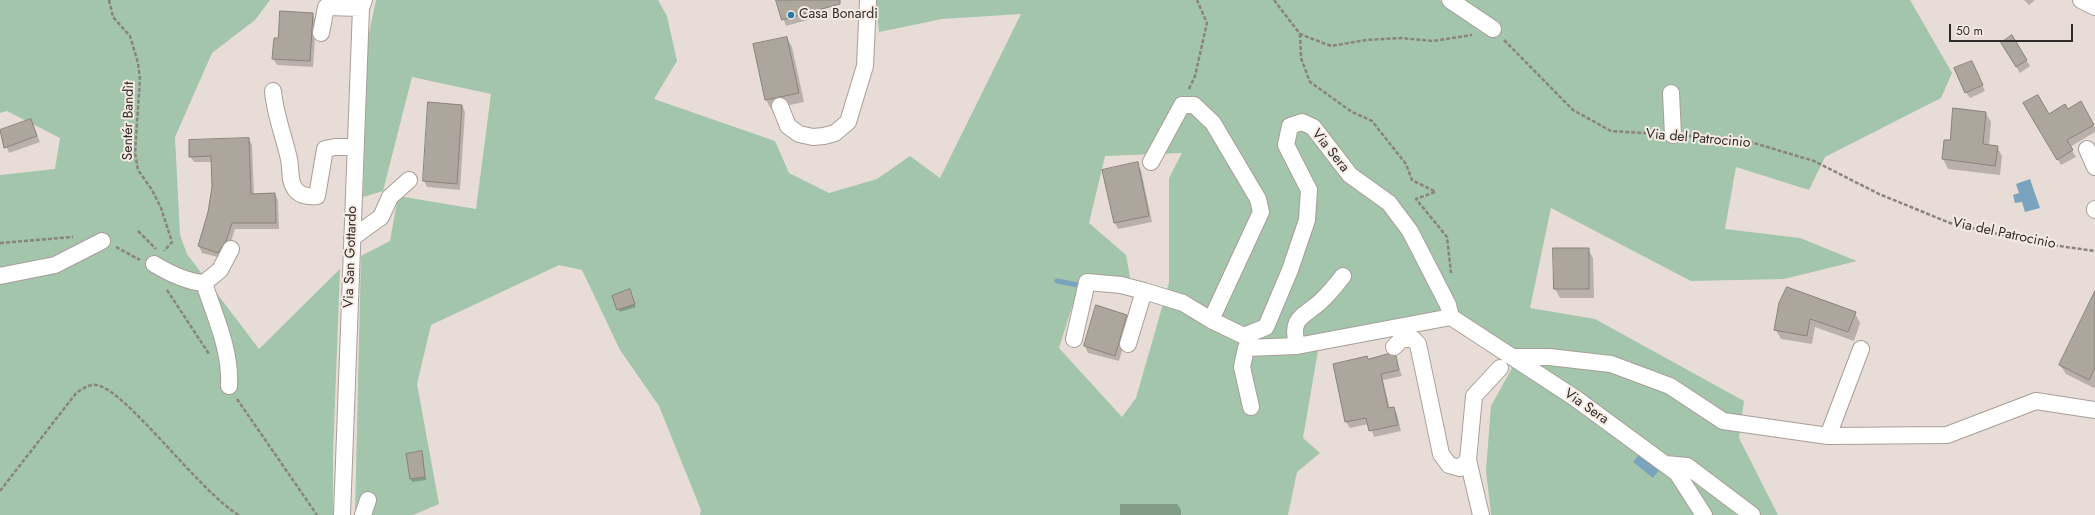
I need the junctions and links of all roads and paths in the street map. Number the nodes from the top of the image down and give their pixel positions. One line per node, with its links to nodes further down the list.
1 (109, 0): 25 (path, Sentér Bandìt)
2 (868, 0): 15 (street)
3 (1197, 0): 12 (path)
4 (1274, 0): 11 (path)
5 (1450, 0): 9 (street)
6 (2081, 0): 8 (street)
7 (362, 4): 10 (street); 17 (street, Via San Gottardo)
8 (2095, 7)
9 (1493, 29): 11 (path); 16 (path, Via del Patrocinio)
10 (321, 32)
11 (1300, 34): 30 (path)
12 (1195, 76)
13 (274, 91): 17 (street)
14 (1671, 92): 16 (street)
15 (780, 106)
16 (1673, 135): 28 (path, Via del Patrocinio)
17 (355, 147): 23 (street, Via San Gottardo)
18 (2087, 149): 20 (street)
19 (1151, 162): 37 (street)
20 (2095, 167)
21 (409, 180): 23 (street)
22 (138, 231): 26 (path)
23 (352, 238): 54 (street, Via San Gottardo)
24 (102, 241): 31 (street)
25 (172, 242)
26 (154, 246)
27 (231, 249): 33 (street)
28 (2095, 251)
29 (154, 264): 33 (street)
30 (1451, 274)
31 (0, 276)
32 (1343, 276): 40 (street)
33 (204, 283): 45 (street)
34 (165, 286): 43 (path)
35 (1142, 297): 37 (street, Via Sera); 38 (street, Via Sera); 39 (street)
36 (1456, 315): 37 (street, Via Sera); 40 (street); 44 (street, Via Sera)
37 (1211, 320)
38 (1074, 339)
39 (1128, 344)
40 (1297, 346): 46 (street)
41 (1394, 347): 49 (street)
42 (1861, 349): 48 (street)
43 (212, 359)
44 (1506, 363): 48 (street); 49 (street); 50 (street, Via Sera)
45 (229, 386): 53 (path)
46 (1251, 407)
47 (2095, 410): 48 (street)
48 (1828, 436)
49 (1468, 460): 55 (street)
50 (1664, 463): 56 (street, Via Sera); 57 (street)
51 (0, 491): 52 (path)
52 (239, 515)
53 (317, 515)
54 (342, 515)
55 (1481, 515)
56 (1704, 515)
57 (1752, 515)

